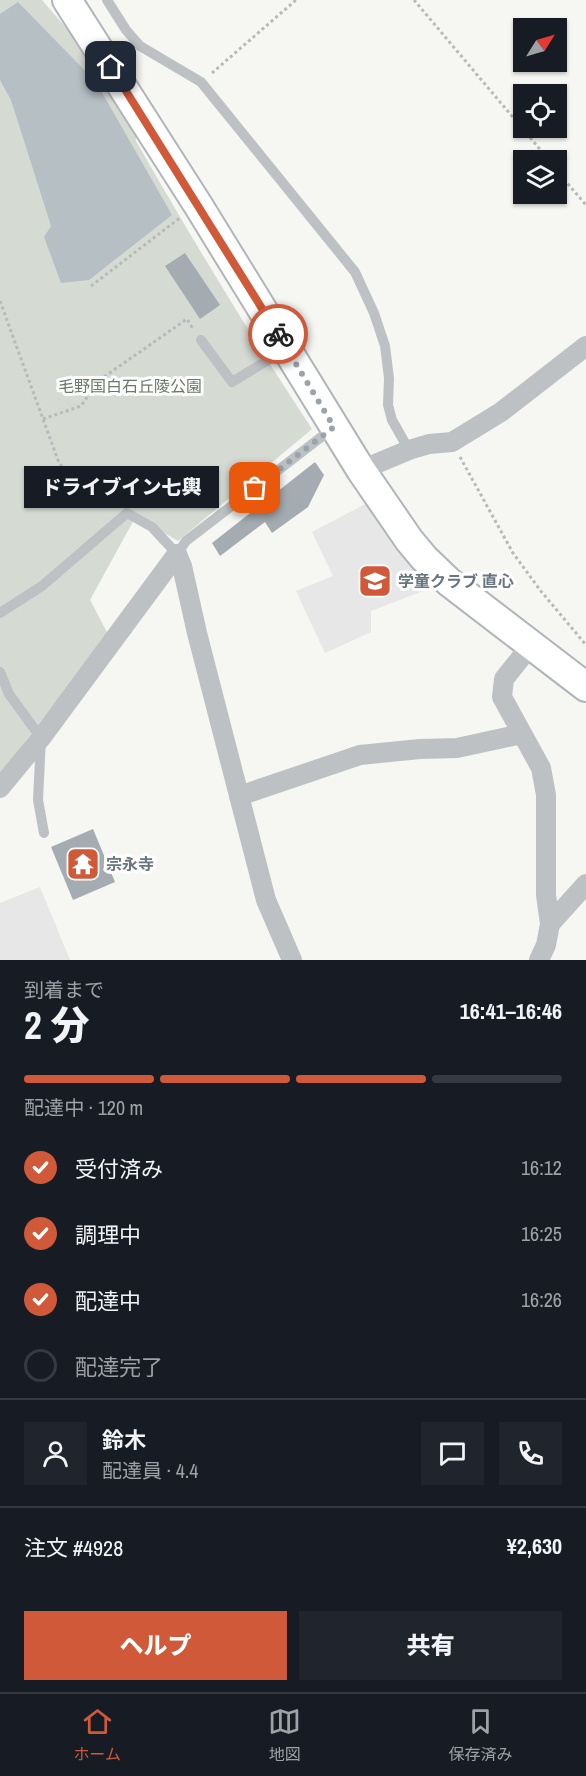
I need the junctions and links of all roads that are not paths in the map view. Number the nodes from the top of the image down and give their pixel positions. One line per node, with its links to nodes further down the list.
1 (67, 0): 5 (street)
2 (107, 0): 7 (lane)
3 (201, 340): 5 (lane)
4 (586, 346): 7 (street)
5 (286, 349): 6 (street)
6 (334, 427): 8 (street); 9 (lane)
7 (409, 450): 8 (street)
8 (361, 470): 11 (street)
9 (177, 554): 10 (lane); 15 (street); 17 (street)
10 (0, 613)
11 (531, 645): 13 (street); 14 (street)
12 (0, 672): 15 (lane)
13 (586, 687)
14 (522, 734): 17 (street); 20 (street)
15 (41, 738): 16 (street); 18 (lane)
16 (0, 788)
17 (239, 796): 21 (street)
18 (44, 833)
19 (586, 884): 20 (street)
20 (550, 924): 22 (street)
21 (292, 960)
22 (539, 960)

